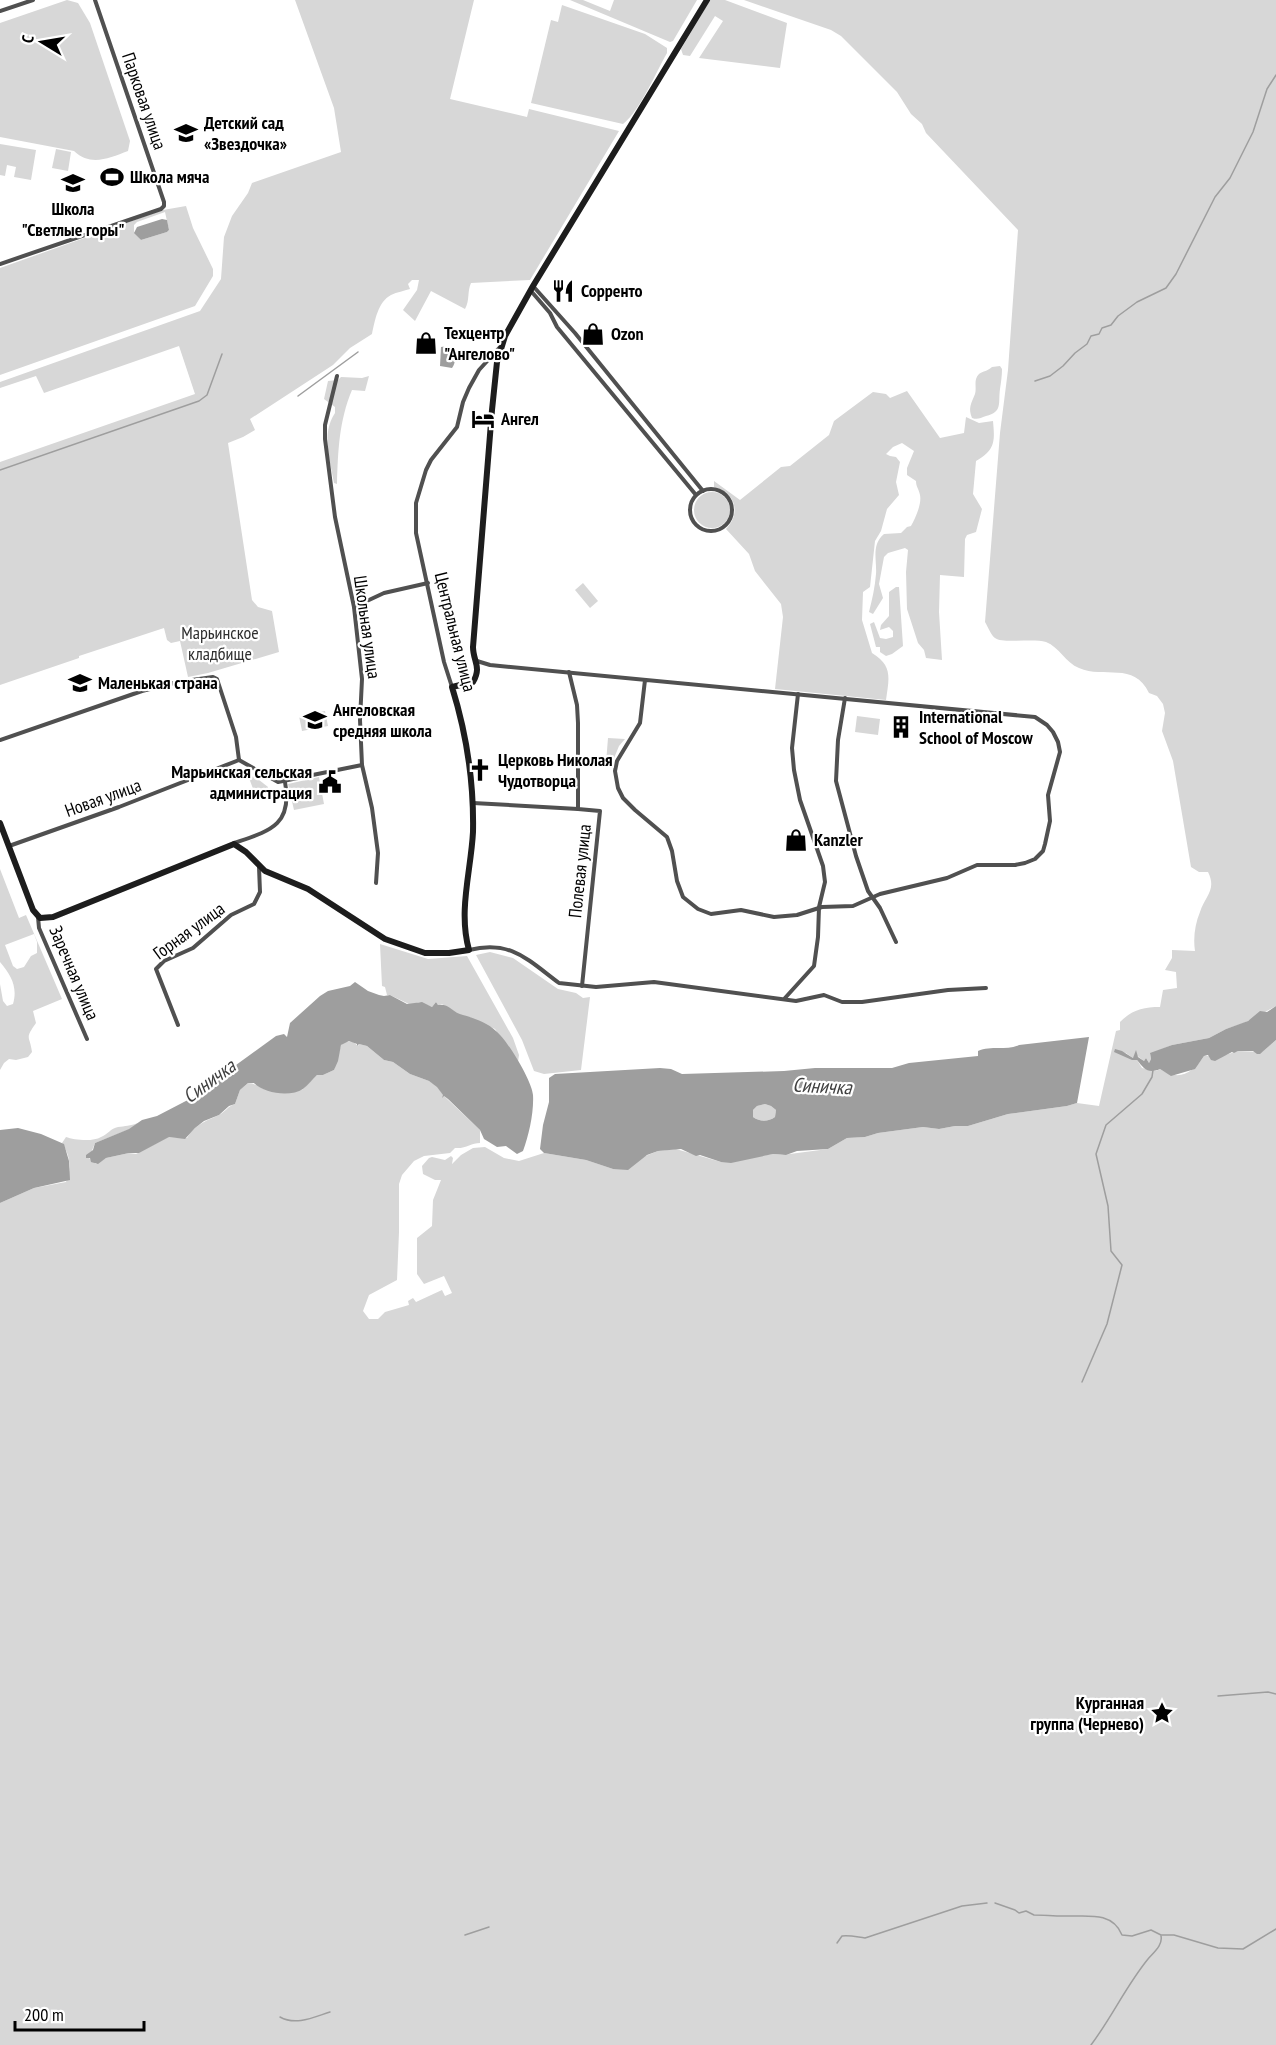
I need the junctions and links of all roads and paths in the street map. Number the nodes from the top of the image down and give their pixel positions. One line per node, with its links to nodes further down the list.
1 (33, 0): 4 (street)
2 (95, 0): 5 (street, Парковая улица)
3 (707, 0): 6 (street)
4 (0, 11)
5 (0, 264)
6 (532, 288): 7 (street); 9 (street); 10 (street)
7 (502, 344): 11 (street, Центральная улица); 13 (street)
8 (337, 376): 12 (street, Школьная улица)
9 (703, 491): 10 (street); 10 (street)
10 (696, 495)
11 (428, 583): 12 (street); 16 (street, Центральная улица)
12 (354, 607): 21 (street, Школьная улица)
13 (477, 661): 14 (street); 16 (street)
14 (569, 672): 15 (street); 24 (street, Полевая улица)
15 (645, 680): 17 (street); 31 (street)
16 (452, 687): 23 (street, Центральная улица)
17 (798, 694): 18 (street); 31 (street)
18 (845, 698): 30 (street); 30 (street)
19 (0, 740): 20 (street)
20 (239, 760): 22 (street); 27 (street, Новая улица)
21 (362, 765): 22 (street); 29 (street, Школьная улица)
22 (285, 782): 26 (street)
23 (473, 803): 24 (street); 34 (street, Центральная улица)
24 (578, 809): 35 (street, Полевая улица)
25 (0, 823): 27 (street)
26 (234, 844): 28 (street); 32 (street)
27 (9, 846): 32 (street)
28 (259, 867): 34 (street); 38 (street, Горная улица)
29 (376, 883)
30 (873, 898): 31 (street); 33 (street)
31 (819, 907): 37 (street)
32 (38, 916): 39 (street, Заречная улица)
33 (896, 942)
34 (469, 950): 35 (street)
35 (582, 986): 37 (street)
36 (986, 988): 37 (street)
37 (785, 998)
38 (178, 1025)
39 (87, 1039)

